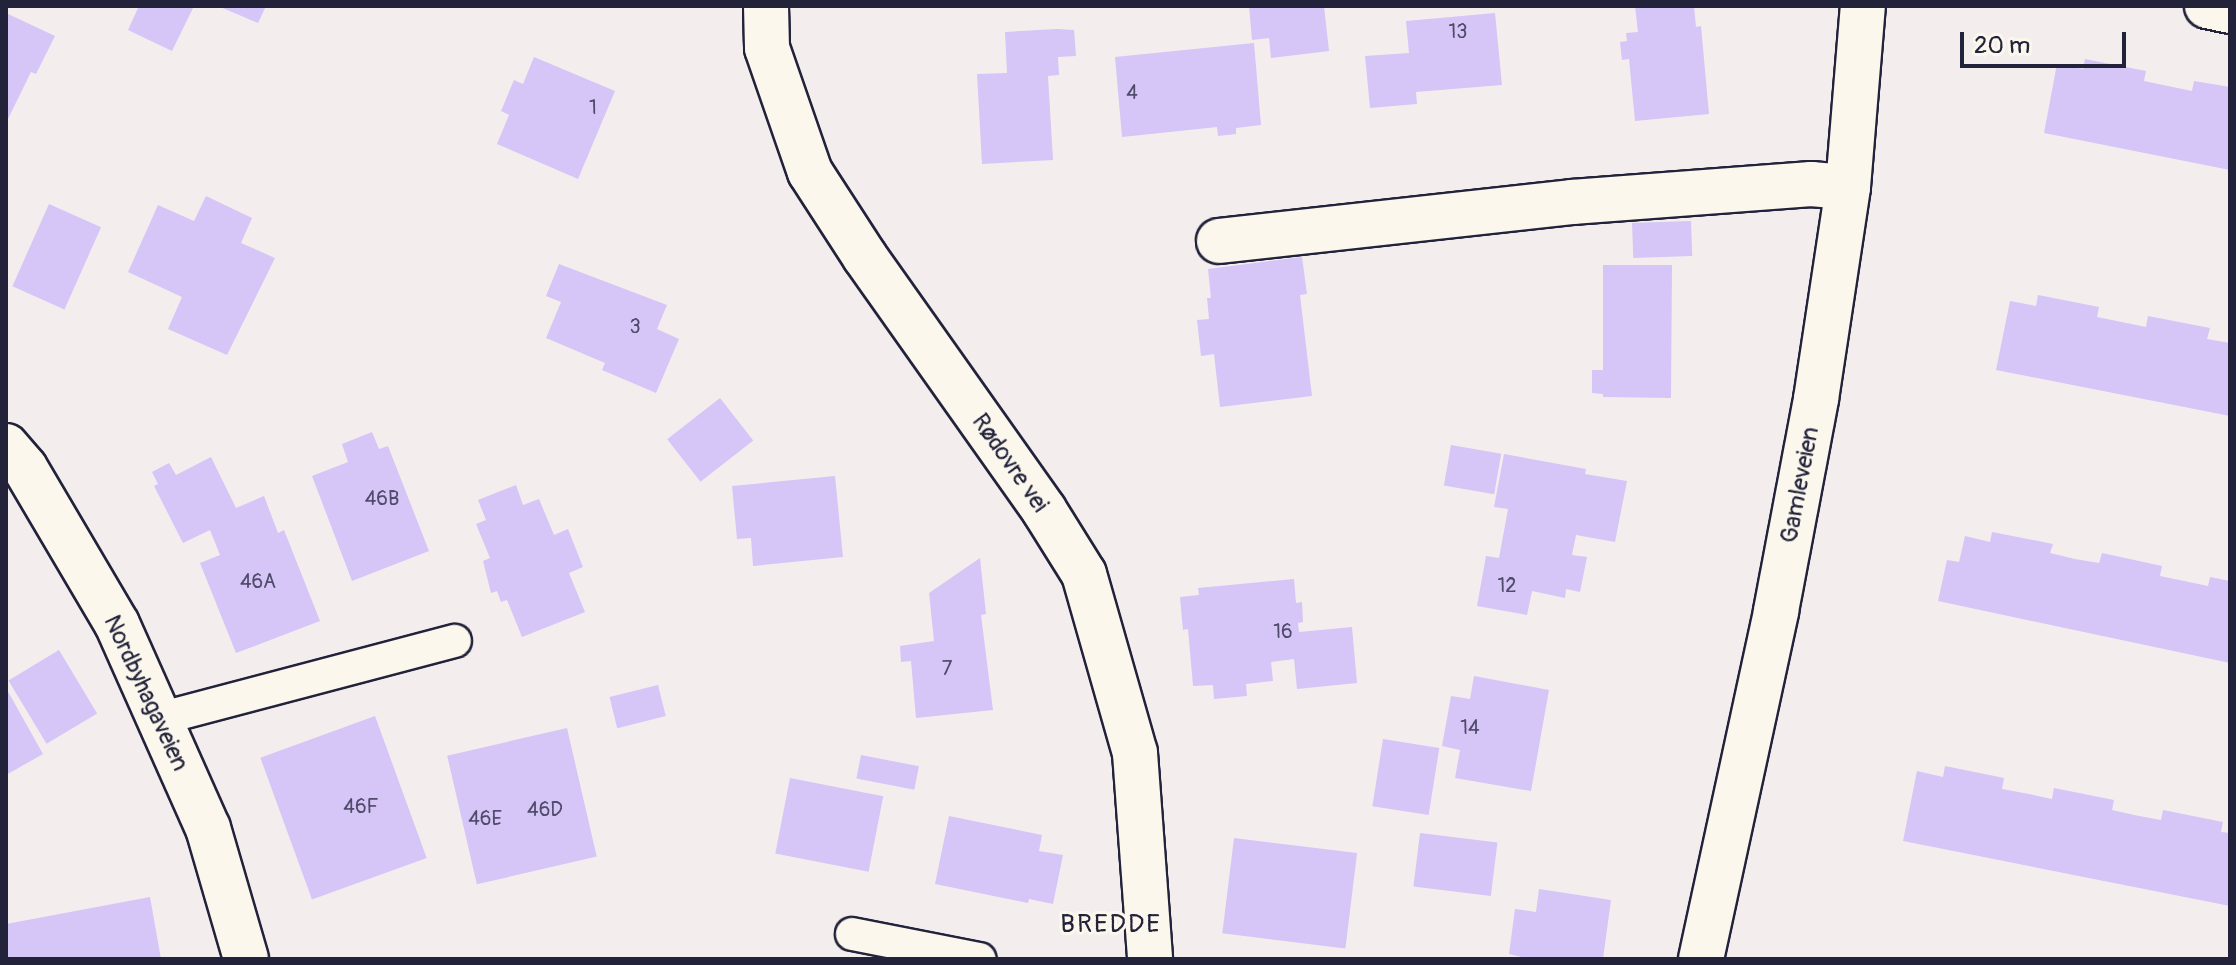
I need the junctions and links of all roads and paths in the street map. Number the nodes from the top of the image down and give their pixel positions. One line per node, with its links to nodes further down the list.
1 (766, 6): 13 (street, Rødovre vei)
2 (1863, 6): 5 (street, Gamleveien)
3 (2207, 6): 4 (street)
4 (2230, 11)
5 (1848, 187): 6 (street); 14 (street, Gamleveien)
6 (1219, 241)
7 (6, 446): 9 (street, Nordbyhagaveien)
8 (455, 641): 9 (lane)
9 (159, 719): 11 (street, Nordbyhagaveien)
10 (852, 934): 12 (lane)
11 (246, 959)
12 (980, 959)
13 (1150, 959)
14 (1701, 959)

